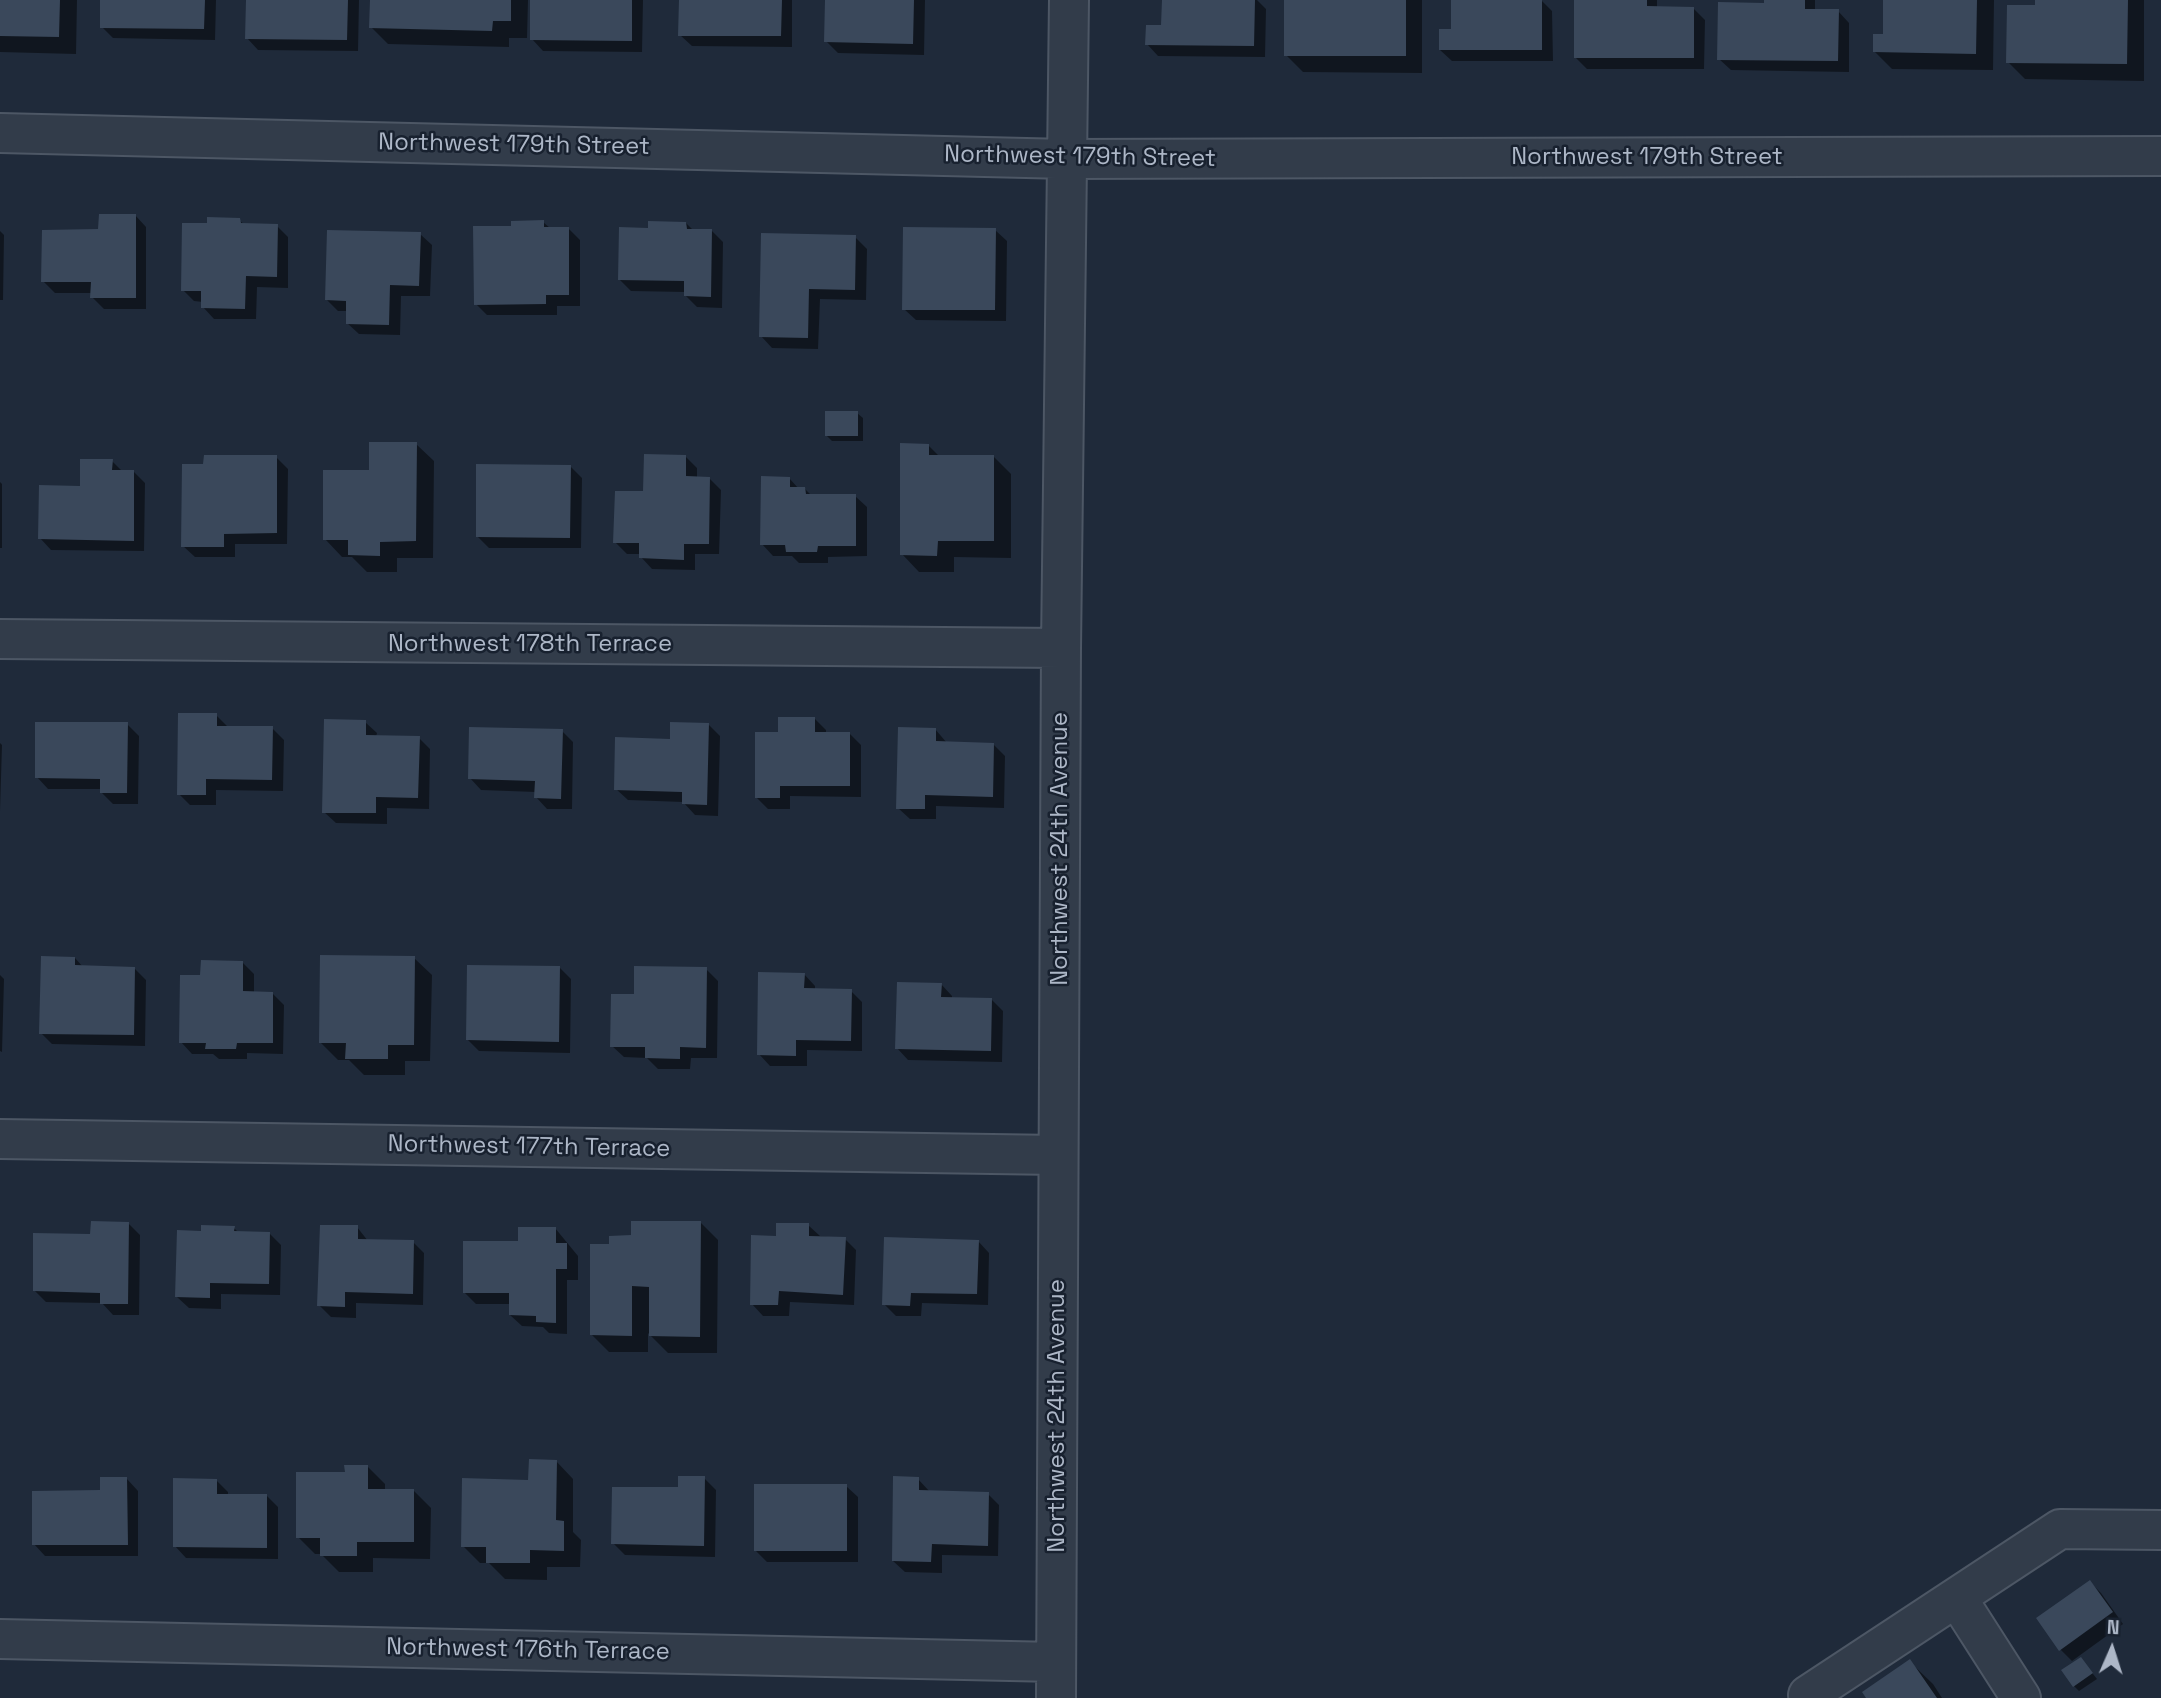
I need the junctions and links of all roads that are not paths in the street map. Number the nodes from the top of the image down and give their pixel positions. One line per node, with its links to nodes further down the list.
1 (1069, 0): 4 (street, Northwest 24th Avenue)
2 (0, 133): 4 (street, Northwest 179th Street)
3 (2161, 156): 4 (street, Northwest 179th Street)
4 (1067, 159): 6 (street, Northwest 24th Avenue)
5 (0, 639): 6 (street, Northwest 178th Terrace)
6 (1061, 648): 8 (street, Northwest 24th Avenue)
7 (0, 1139): 8 (street, Northwest 177th Terrace)
8 (1058, 1155): 12 (street, Northwest 24th Avenue)
9 (2161, 1530): 10 (street)
10 (1956, 1598): 13 (street); 14 (street)
11 (0, 1639): 12 (street, Northwest 176th Terrace)
12 (1056, 1680)
13 (1810, 1698)
14 (2021, 1698)

